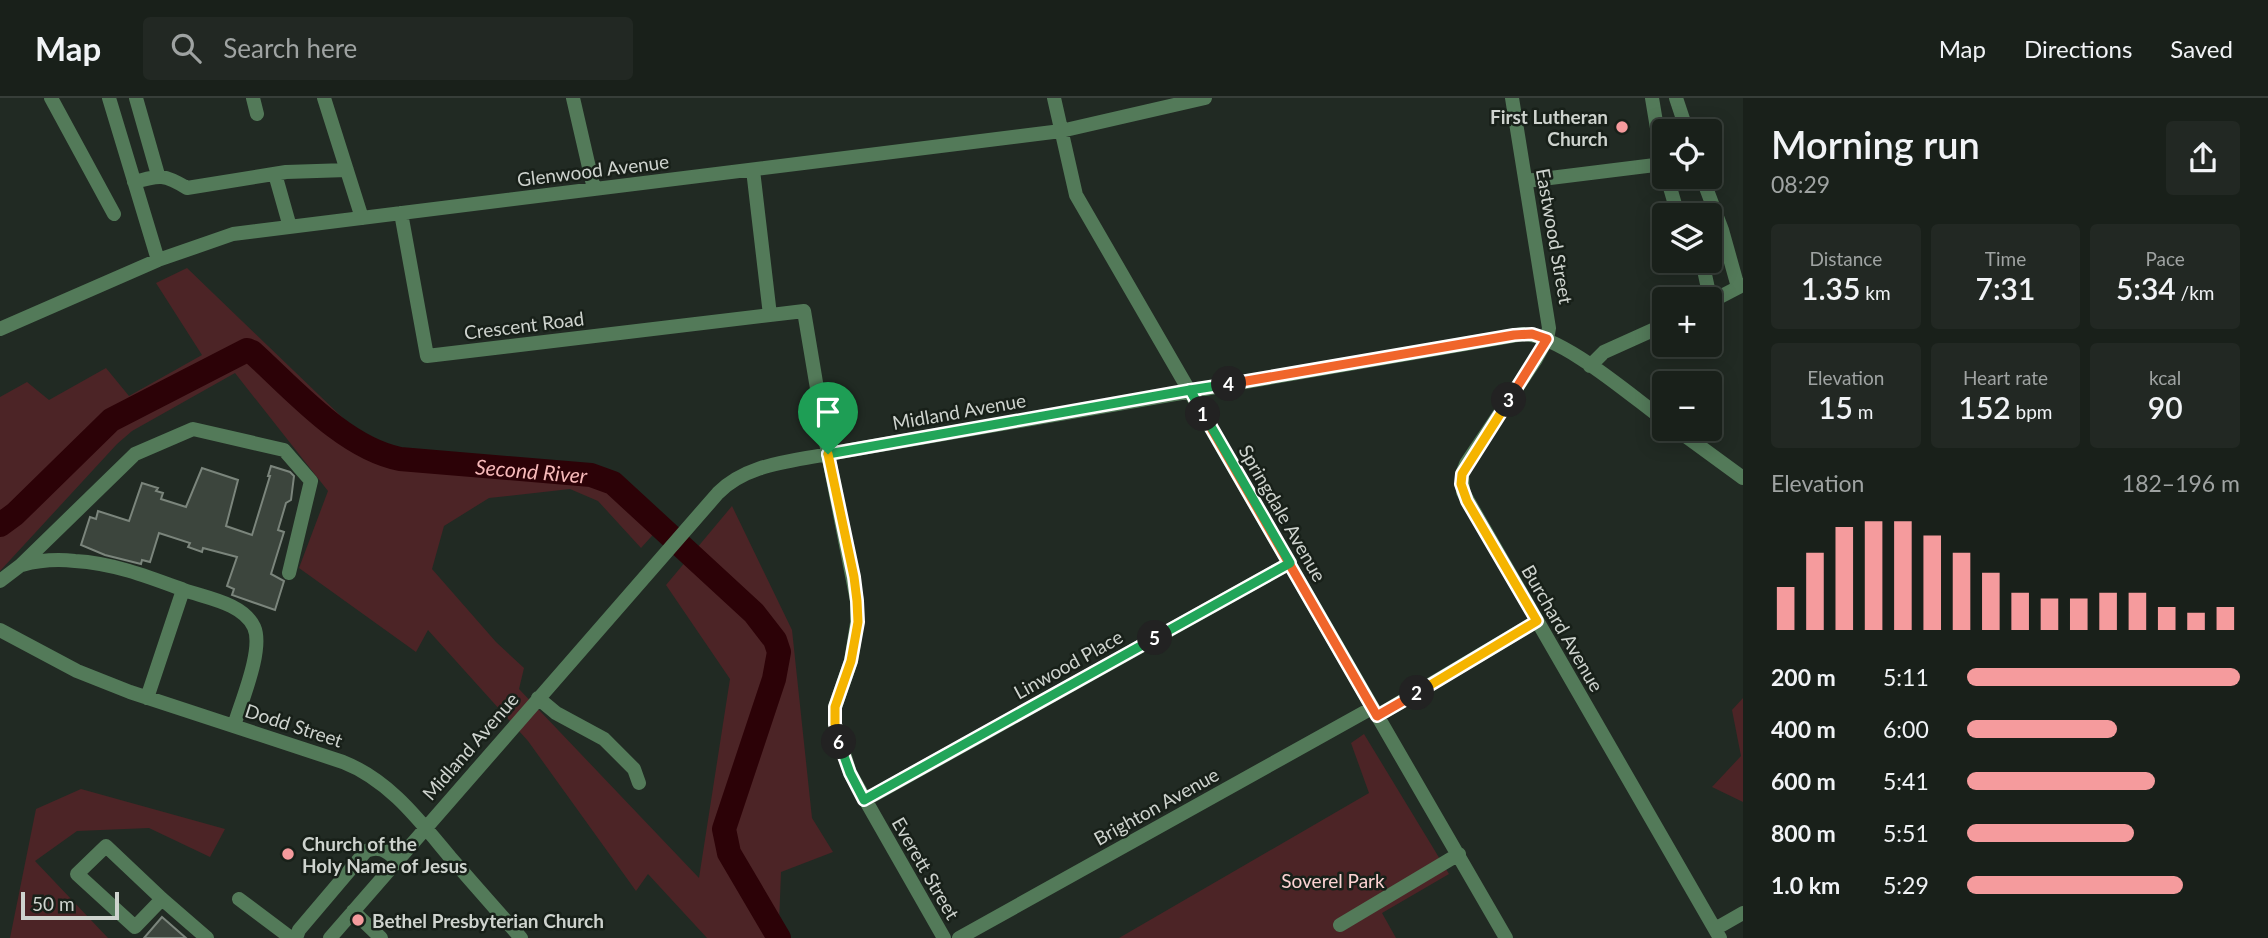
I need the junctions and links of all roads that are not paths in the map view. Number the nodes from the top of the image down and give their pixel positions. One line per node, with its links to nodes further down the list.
1 (51, 98): 27 (street)
2 (109, 98): 23 (street)
3 (135, 98): 21 (street)
4 (253, 98): 13 (street)
5 (324, 98): 18 (street)
6 (573, 98): 24 (street)
7 (1054, 98): 16 (street, Springdale Avenue)
8 (1205, 98): 12 (street, Glenwood Avenue)
9 (1512, 98): 22 (street, Eastwood Street)
10 (1652, 98): 14 (street)
11 (1676, 98): 15 (street)
12 (1160, 103): 16 (street, Glenwood Avenue)
13 (257, 114)
14 (1656, 119)
15 (1683, 119)
16 (1061, 131): 19 (street, Glenwood Avenue); 38 (street, Springdale Avenue)
17 (1652, 166): 22 (street)
18 (347, 170): 20 (street); 28 (street)
19 (753, 170): 24 (street, Glenwood Avenue); 33 (street)
20 (275, 174): 21 (street); 29 (street)
21 (158, 176): 23 (street)
22 (1526, 181): 36 (street, Eastwood Street)
23 (134, 182): 30 (street)
24 (594, 189): 26 (street, Glenwood Avenue)
25 (1707, 189): 31 (street)
26 (401, 213): 28 (street, Glenwood Avenue); 33 (street, Crescent Road)
27 (114, 214)
28 (362, 218): 29 (street, Glenwood Avenue)
29 (290, 226): 30 (street, Glenwood Avenue)
30 (158, 260): 34 (street, Glenwood Avenue)
31 (1741, 286): 32 (street)
32 (1722, 296)
33 (771, 315): 41 (street, Everett Street)
34 (0, 329)
35 (1652, 330): 37 (street)
36 (1547, 339): 37 (street); 38 (street, Midland Avenue); 48 (street, Burchard Avenue)
37 (1590, 366): 39 (street)
38 (1190, 390): 41 (street, Midland Avenue); 43 (street, Springdale Avenue)
39 (1652, 411)
40 (1692, 441): 42 (street)
41 (828, 454): 51 (street, Midland Avenue); 55 (street, Everett Street)
42 (1743, 478)
43 (1290, 563): 52 (street, Springdale Avenue); 55 (street, Linwood Place)
44 (20, 565): 45 (street); 46 (street); 47 (street)
45 (289, 573)
46 (0, 581)
47 (183, 590): 50 (street); 53 (street)
48 (1537, 621): 52 (street, Brighton Avenue); 64 (street, Burchard Avenue)
49 (0, 630): 50 (street, Dodd Street)
50 (147, 698): 53 (street, Dodd Street)
51 (538, 698): 54 (street); 56 (street, Midland Avenue)
52 (1375, 712): 57 (street, Springdale Avenue); 71 (street, Brighton Avenue)
53 (234, 726): 56 (street, Dodd Street)
54 (639, 783)
55 (864, 800): 70 (street, Everett Street)
56 (425, 827): 58 (street, Midland Avenue); 69 (street, Dodd Street)
57 (1459, 854): 63 (street); 72 (street, Springdale Avenue)
58 (397, 860): 61 (street, Midland Avenue); 66 (street)
59 (162, 899): 59 (street); 65 (street)
60 (239, 899): 66 (street)
61 (353, 911): 67 (street, Midland Avenue); 68 (street)
62 (1743, 913): 64 (street)
63 (1340, 925)
64 (1717, 934)
65 (207, 938)
66 (294, 938)
67 (330, 938)
68 (381, 938)
69 (521, 938)
70 (944, 938)
71 (959, 938)
72 (1506, 938)

